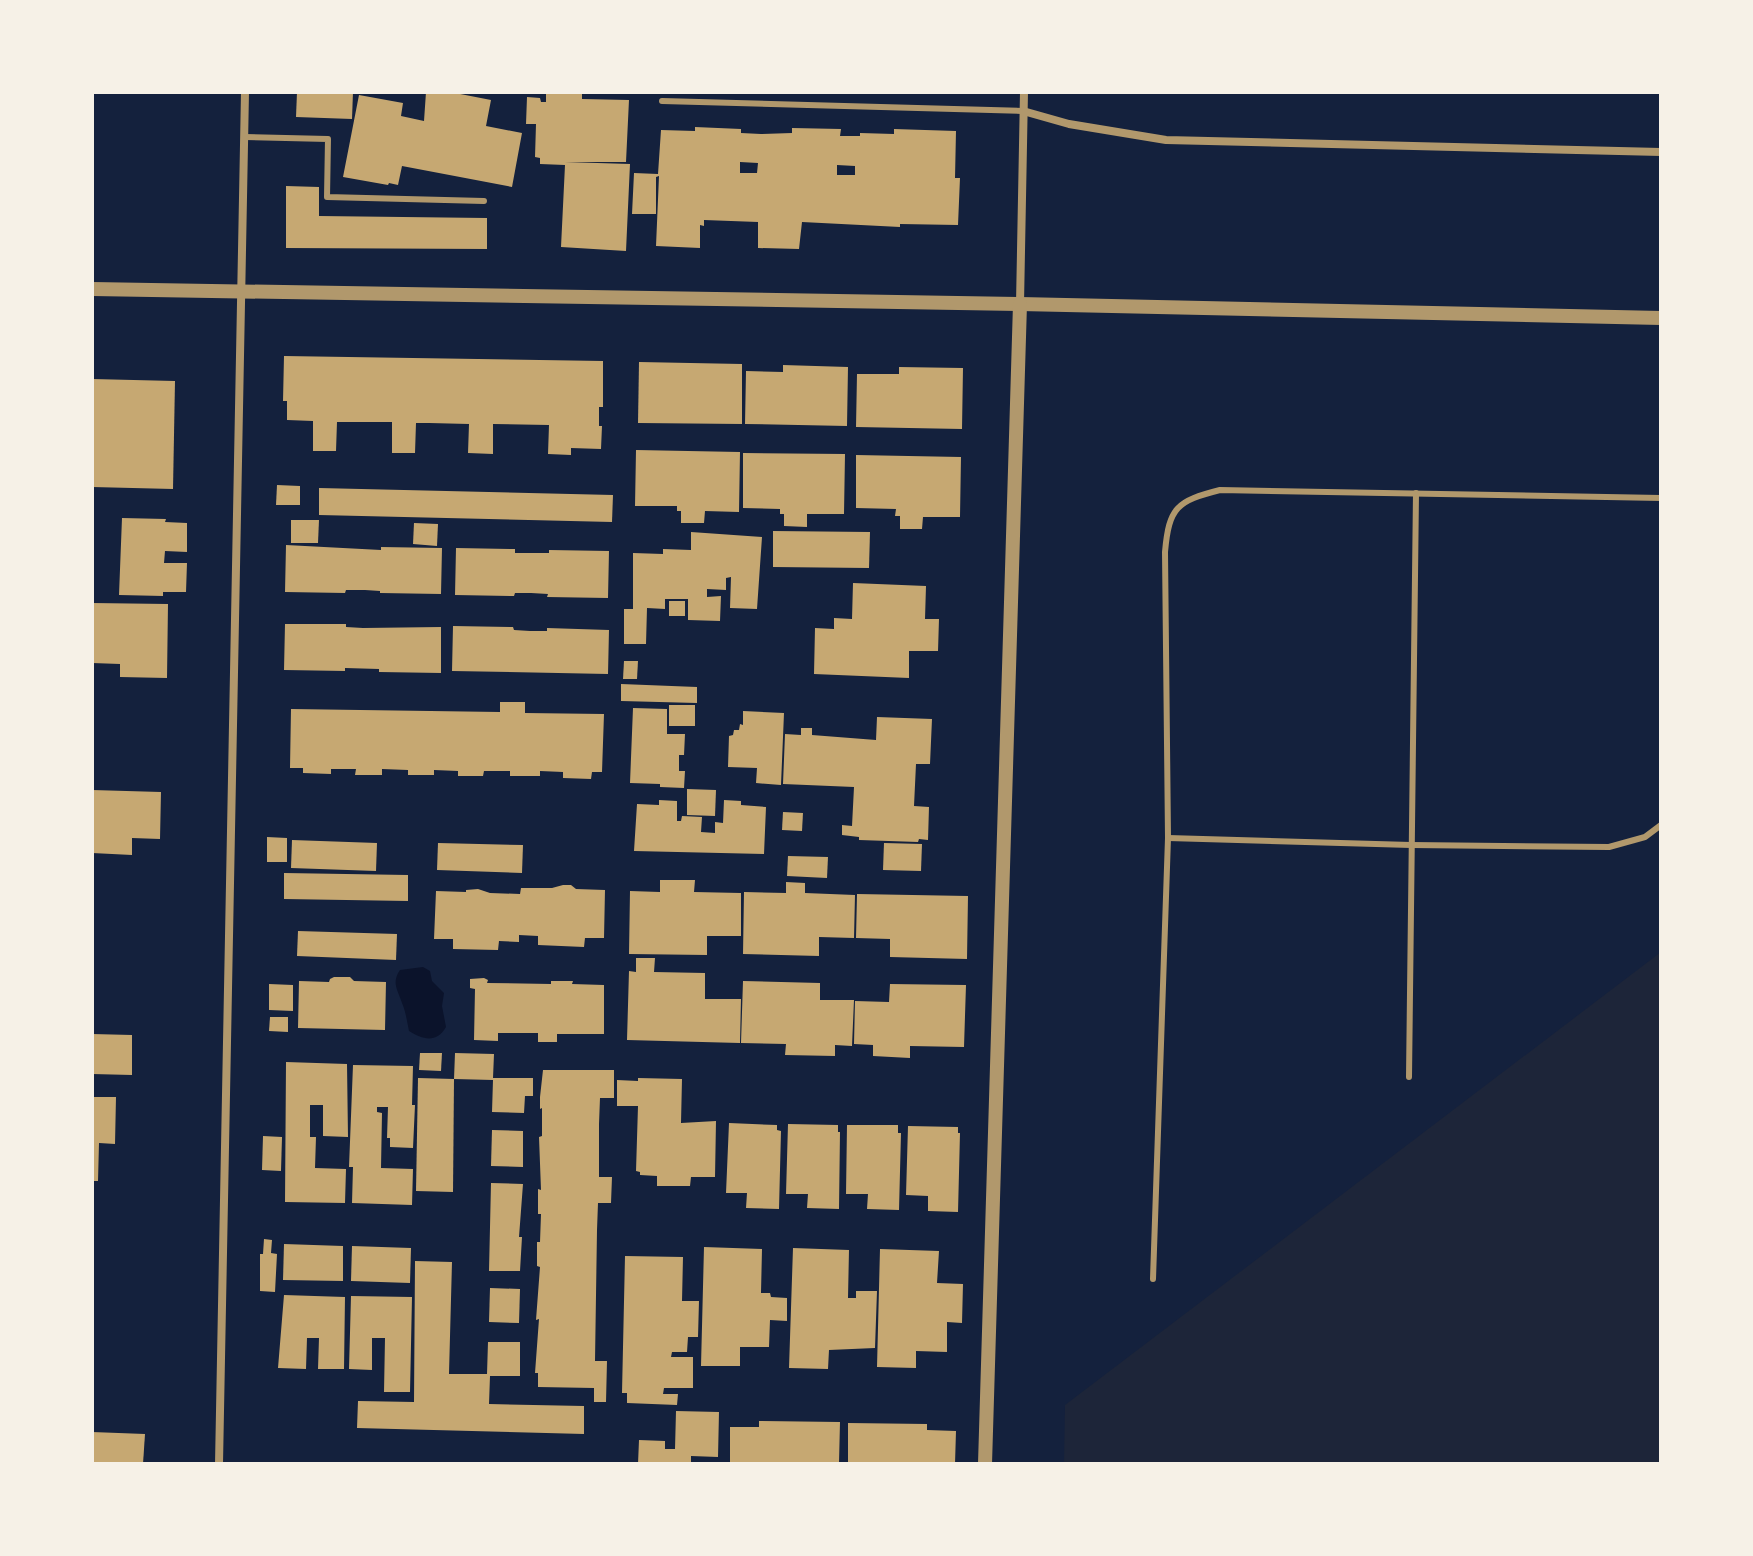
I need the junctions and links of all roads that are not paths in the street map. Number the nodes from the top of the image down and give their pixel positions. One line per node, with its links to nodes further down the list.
1 (245, 92): 5 (street)
2 (1024, 92): 4 (street)
3 (662, 101): 4 (lane)
4 (1023, 111): 6 (street); 10 (street)
5 (245, 137): 7 (lane); 9 (street)
6 (1661, 152)
7 (484, 201)
8 (92, 289): 9 (street)
9 (242, 292): 10 (street); 19 (street)
10 (1020, 304): 11 (street); 20 (street)
11 (1661, 318)
12 (1416, 493): 13 (lane); 15 (lane); 16 (lane)
13 (1661, 498)
14 (1661, 825): 16 (lane)
15 (1168, 838): 16 (lane); 18 (lane)
16 (1411, 845): 17 (lane)
17 (1409, 1077)
18 (1153, 1279)
19 (219, 1464)
20 (985, 1464)

